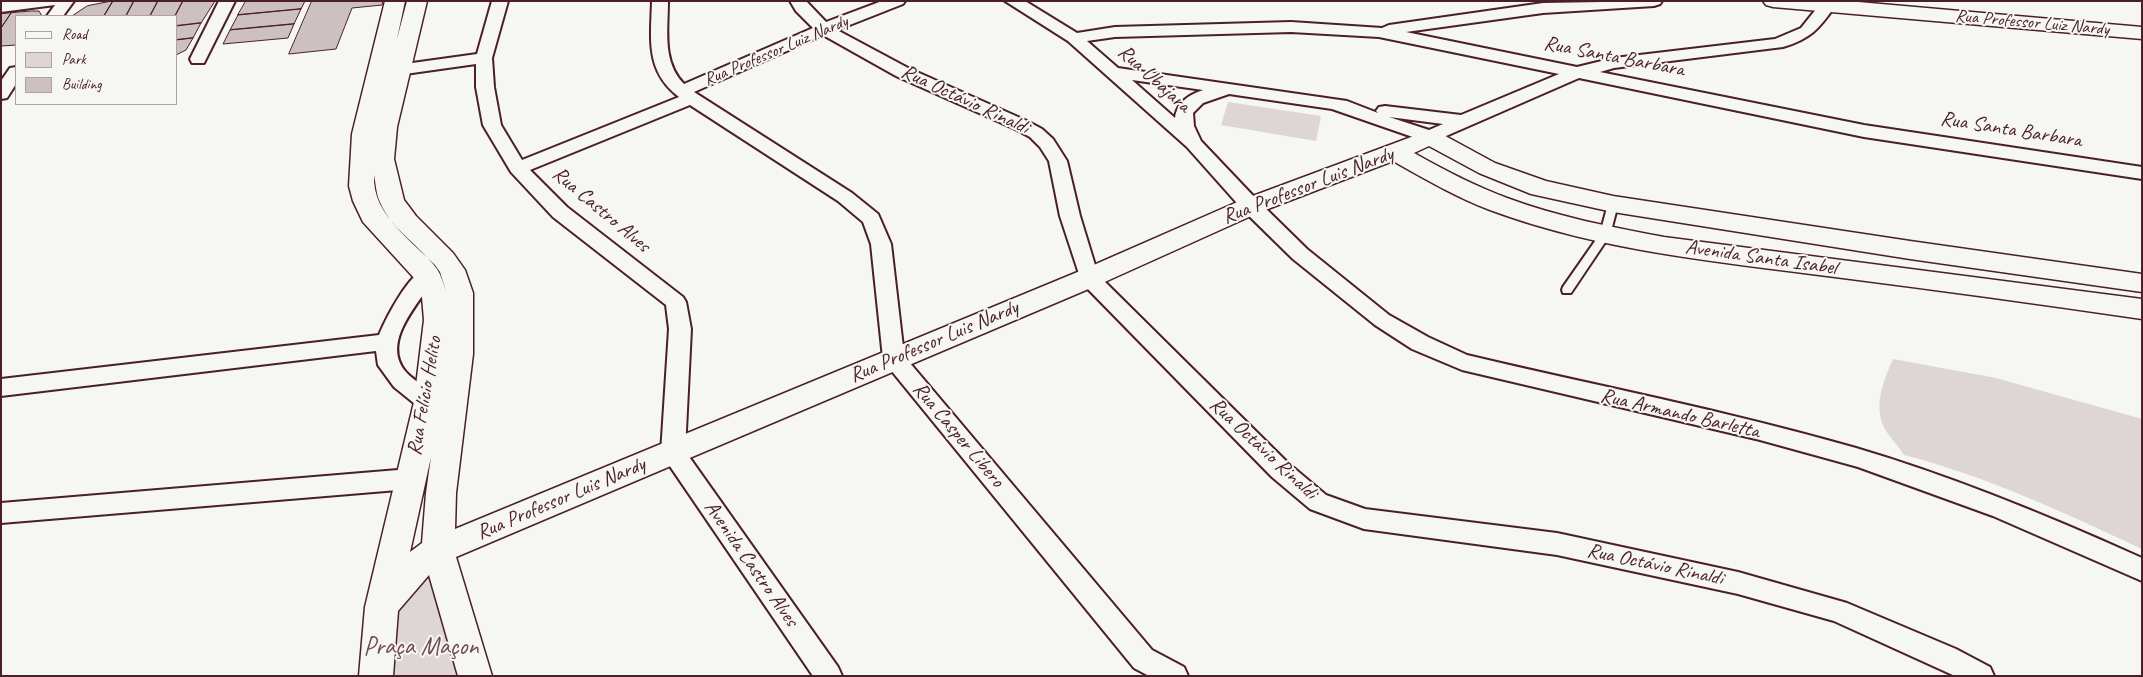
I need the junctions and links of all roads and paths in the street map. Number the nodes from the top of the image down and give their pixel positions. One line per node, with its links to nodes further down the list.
1 (51, 1): 15 (street)
2 (66, 1): 16 (street)
3 (227, 1): 22 (street)
4 (395, 1): 40 (main road, Rua Felício Helito)
5 (417, 1): 23 (main road, Rua Felício Helito)
6 (500, 1): 21 (street, Rua Castro Alves)
7 (660, 1): 29 (street)
8 (798, 1): 17 (street, Rua Octávio Rinaldi)
9 (898, 1): 17 (street, Rua Professor Luiz Nardy)
10 (1013, 1): 20 (street, Rua Ubajara)
11 (1654, 1): 13 (street)
12 (1773, 1): 14 (main road, Rua Professor Luiz Nardy)
13 (1543, 5): 18 (street)
14 (1827, 6): 19 (main road, Rua Professor Luiz Nardy); 25 (street)
15 (1, 7)
16 (56, 15)
17 (824, 29): 29 (street, Rua Professor Luiz Nardy); 41 (street, Rua Octávio Rinaldi)
18 (1379, 32): 20 (street, Rua Santa Barbara); 25 (street, Rua Santa Barbara)
19 (2142, 33)
20 (1074, 38): 24 (street, Rua Ubajara)
21 (484, 58): 23 (street); 35 (street, Rua Castro Alves)
22 (198, 59)
23 (398, 70): 52 (main road, Rua Felício Helito)
24 (1112, 72): 27 (street); 33 (street, Rua Ubajara)
25 (1579, 72): 31 (street); 36 (street, Rua Santa Barbara)
26 (15, 73): 28 (street)
27 (1240, 90): 30 (street); 33 (street)
28 (1, 94)
29 (686, 94): 35 (street, Rua Professor Luiz Nardy); 46 (street)
30 (1334, 104): 31 (street); 32 (street)
31 (1464, 121): 32 (street)
32 (1430, 137): 34 (main road, Rua Professor Luis Nardy); 37 (main road, Avenida Santa Isabel)
33 (1193, 143): 38 (street, Rua Ubajara)
34 (1395, 152): 38 (main road, Rua Professor Luis Nardy); 39 (main road, Avenida Santa Isabel)
35 (518, 168): 49 (street, Rua Castro Alves)
36 (2142, 173)
37 (1613, 204): 39 (lane); 42 (main road, Avenida Santa Isabel)
38 (1251, 206): 41 (main road, Rua Professor Luis Nardy); 53 (street, Rua Armando Barletta)
39 (1605, 235): 43 (lane); 44 (main road, Avenida Santa Isabel)
40 (427, 275): 45 (street); 48 (main road, Rua Felício Helito)
41 (1089, 278): 46 (main road, Rua Professor Luis Nardy); 59 (street, Rua Octávio Rinaldi)
42 (2142, 283)
43 (1568, 290)
44 (2142, 309)
45 (387, 342): 47 (street); 48 (street)
46 (894, 358): 49 (main road, Rua Professor Luis Nardy); 58 (street, Rua Casper Libero)
47 (1, 388)
48 (428, 402): 50 (main road, Rua Felício Helito)
49 (673, 453): 52 (main road, Rua Professor Luis Nardy); 57 (street, Avenida Castro Alves)
50 (410, 479): 51 (street); 54 (main road, Rua Felício Helito)
51 (1, 513)
52 (438, 550): 54 (main road, Rua Professor Luis Nardy); 56 (main road)
53 (2142, 570)
54 (382, 607): 55 (main road)
55 (376, 676)
56 (475, 676)
57 (829, 676)
58 (1175, 676)
59 (1981, 676)

